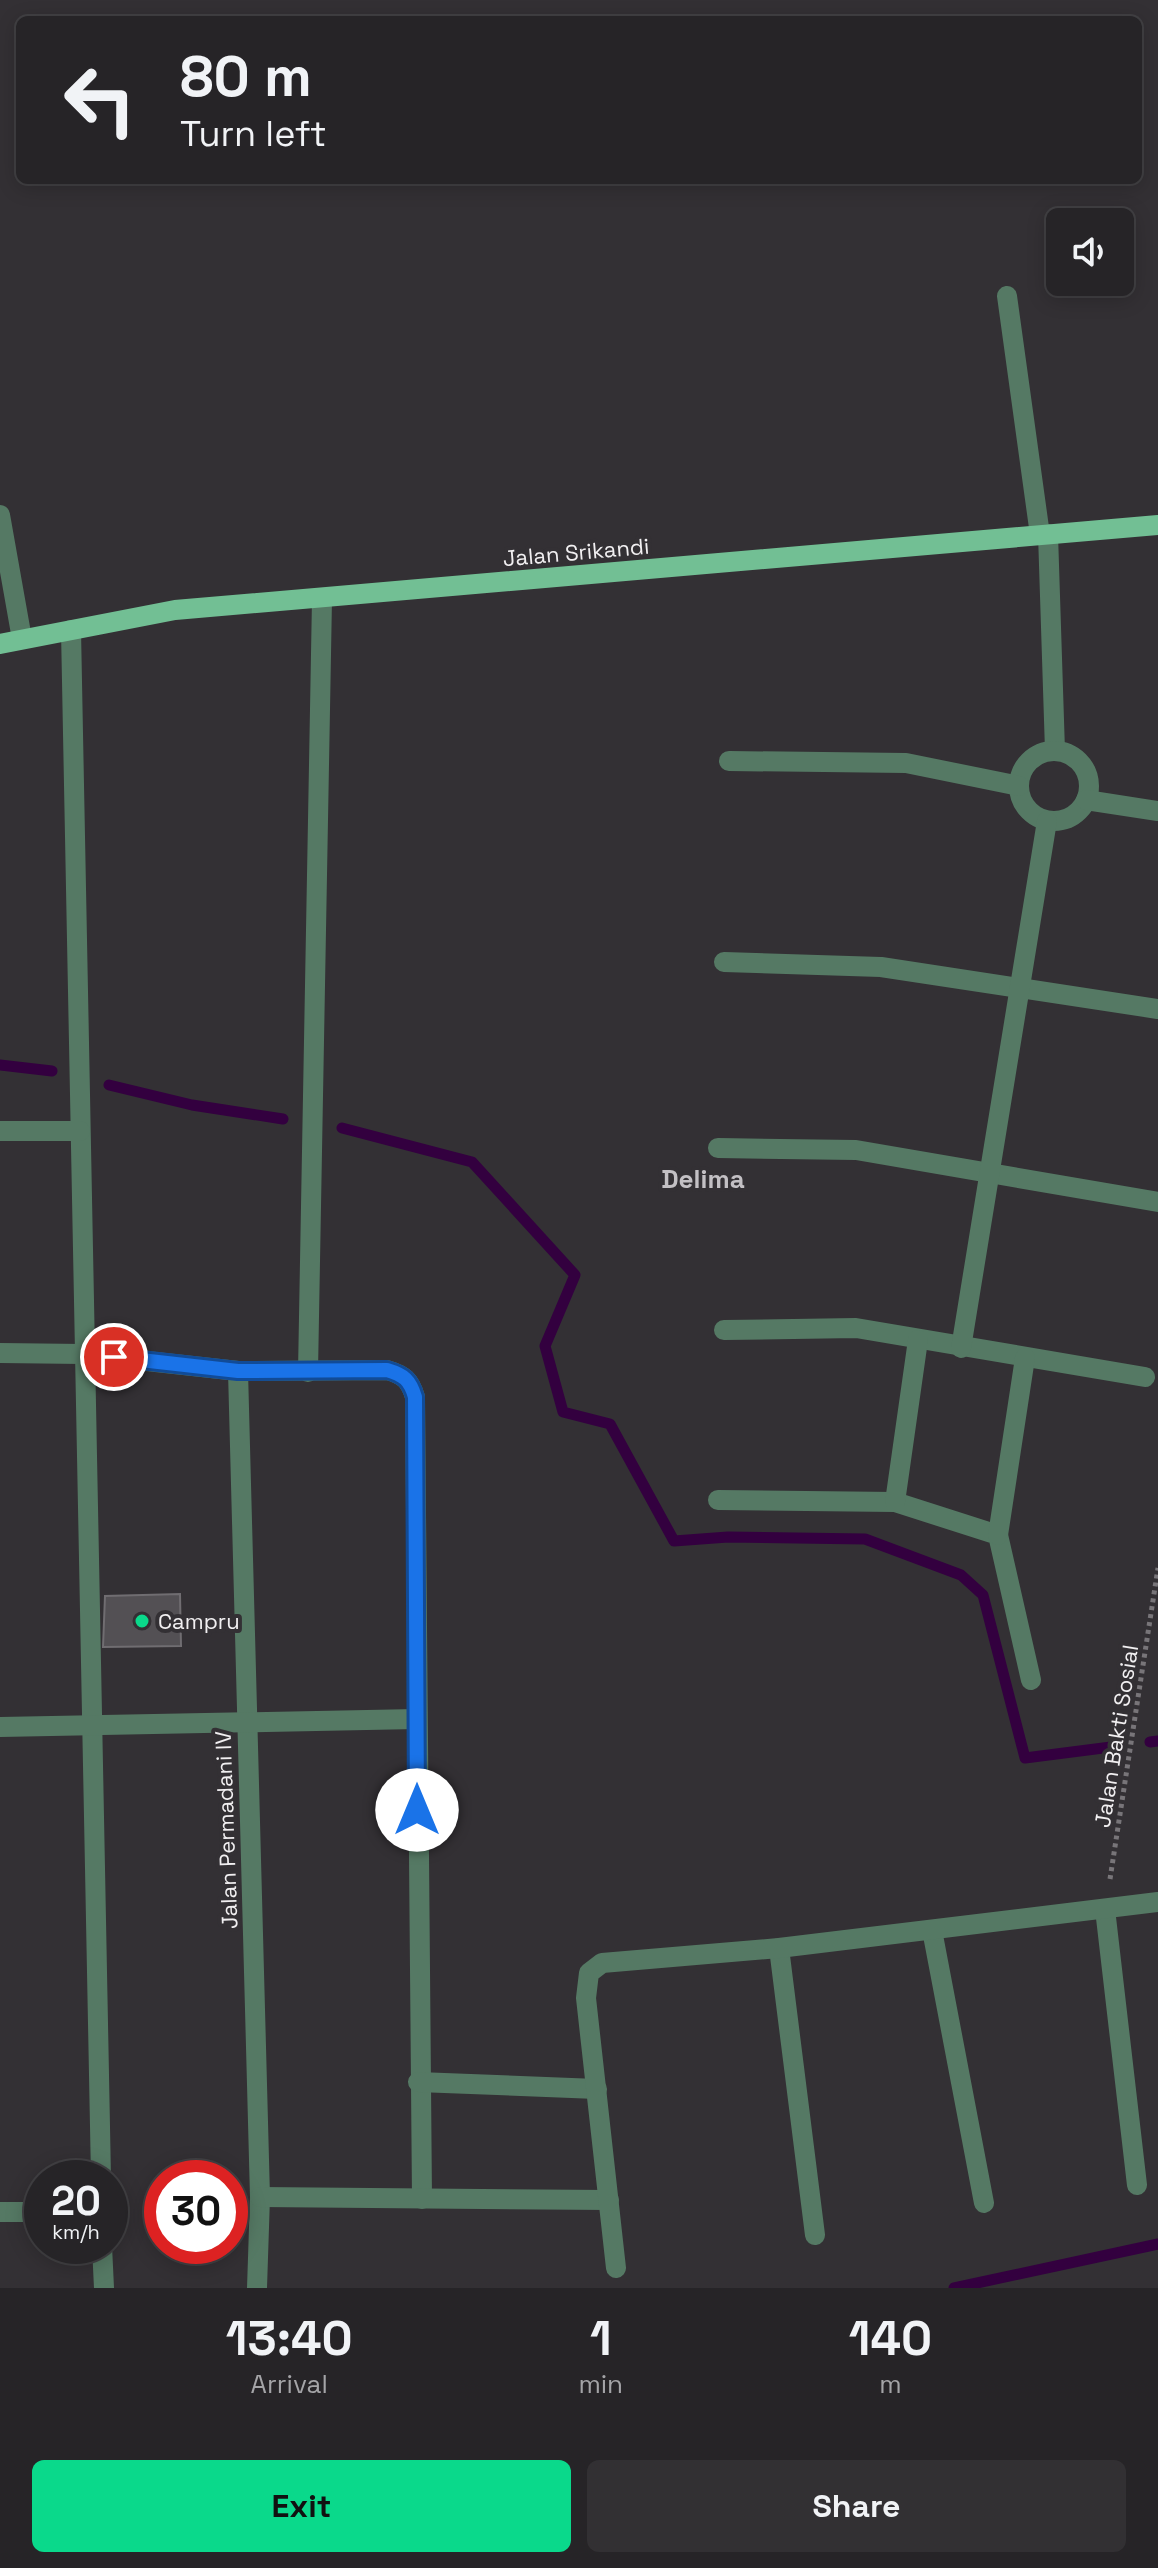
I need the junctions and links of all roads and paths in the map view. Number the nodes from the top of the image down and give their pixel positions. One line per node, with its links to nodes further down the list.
1 (1007, 296): 4 (street)
2 (0, 515): 7 (street)
3 (1158, 525): 4 (main road, Jalan Srikandi)
4 (1044, 534): 5 (main road, Jalan Srikandi); 9 (street)
5 (322, 599): 6 (main road, Jalan Srikandi); 30 (street)
6 (71, 630): 7 (main road, Jalan Srikandi); 19 (street)
7 (22, 639): 8 (main road, Jalan Srikandi)
8 (0, 644)
9 (1055, 751): 11 (street); 12 (street)
10 (729, 761): 11 (street)
11 (1019, 786): 14 (street)
12 (1086, 800): 13 (street); 14 (street)
13 (1158, 811)
14 (1047, 821): 16 (street)
15 (724, 962): 16 (street)
16 (1019, 989): 17 (street); 21 (street)
17 (1158, 1009)
18 (0, 1131): 19 (street)
19 (80, 1131): 27 (street)
20 (718, 1148): 21 (street)
21 (990, 1171): 22 (street); 25 (street)
22 (1158, 1202)
23 (724, 1330): 24 (street)
24 (918, 1340): 25 (street); 33 (street)
25 (961, 1348): 28 (street)
26 (0, 1353): 27 (street)
27 (83, 1354): 29 (street); 40 (street)
28 (1025, 1358): 31 (street); 34 (street)
29 (238, 1371): 30 (street); 38 (street, Jalan Permadani IV)
30 (308, 1372): 37 (street)
31 (1145, 1377)
32 (718, 1500): 33 (street)
33 (895, 1502): 34 (street)
34 (998, 1535): 36 (street)
35 (1158, 1568): 42 (path, Jalan Bakti Sosial)
36 (1031, 1680)
37 (417, 1719): 38 (street); 45 (street)
38 (247, 1722): 40 (street); 49 (street, Jalan Permadani IV)
39 (0, 1727): 40 (street)
40 (91, 1727): 47 (street)
41 (1158, 1902): 42 (street)
42 (1105, 1909): 43 (street); 48 (street)
43 (932, 1930): 44 (street); 52 (street)
44 (779, 1948): 46 (street); 55 (street)
45 (418, 2082): 46 (street); 50 (street)
46 (597, 2089): 51 (street)
47 (101, 2160)
48 (1137, 2185)
49 (260, 2197): 50 (street); 59 (street, Jalan Permadani IV)
50 (422, 2199): 51 (street)
51 (609, 2200): 57 (street)
52 (984, 2203)
53 (0, 2212): 54 (street)
54 (24, 2212)
55 (815, 2235)
56 (103, 2264): 58 (street)
57 (616, 2268)
58 (104, 2288)
59 (257, 2288)

